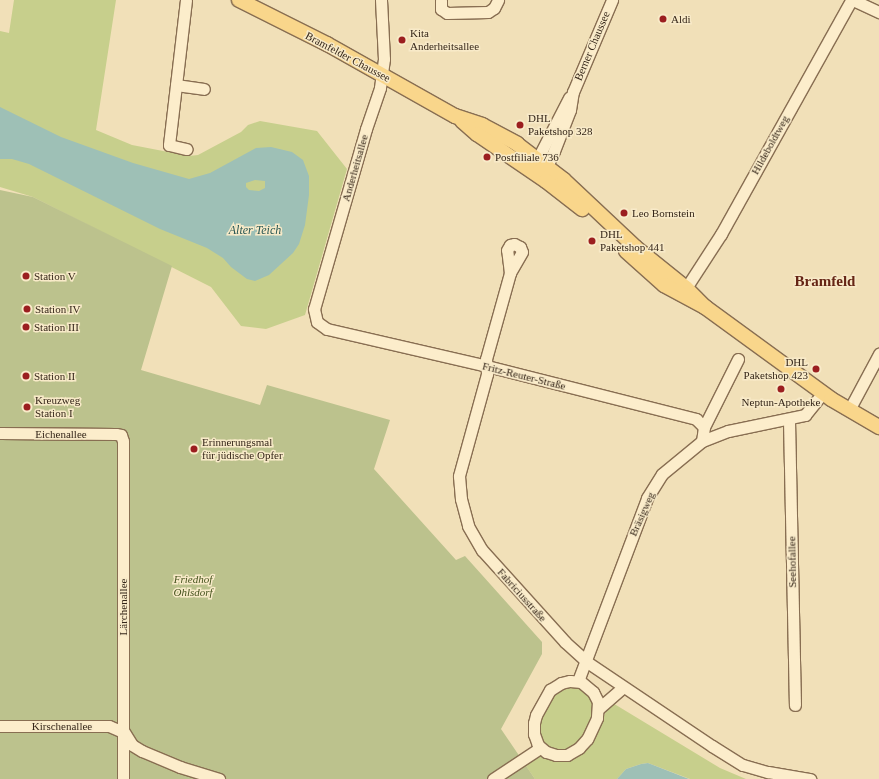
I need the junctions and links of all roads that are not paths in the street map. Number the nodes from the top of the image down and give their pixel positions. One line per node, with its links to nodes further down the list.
1 (186, 0): 10 (street)
2 (239, 0): 9 (main road, Bramfelder Chaussee)
3 (381, 0): 9 (street, Anderheitsallee)
4 (441, 0): 5 (street)
5 (498, 0)
6 (852, 0): 8 (street); 17 (street, Hildeboldtweg)
7 (609, 1): 14 (street, Berner Chaussee)
8 (879, 12)
9 (382, 74): 12 (main road, Bramfelder Chaussee); 19 (street, Anderheitsallee)
10 (176, 85): 11 (street); 13 (street)
11 (204, 89)
12 (455, 116): 14 (main road, Bramfelder Chaussee); 15 (main road, Bramfelder Chaussee)
13 (187, 149)
14 (542, 162): 15 (street); 17 (main road, Bramfelder Chaussee)
15 (534, 172): 18 (main road, Bramfelder Chaussee)
16 (510, 273): 22 (street, Fabriciusstraße)
17 (686, 288): 18 (main road, Bramfelder Chaussee)
18 (705, 307): 23 (main road, Bramfelder Chaussee)
19 (327, 329): 22 (street, Fritz-Reuter-Straße)
20 (879, 354): 24 (street)
21 (738, 359): 26 (street)
22 (487, 366): 26 (street, Fritz-Reuter-Straße); 31 (street, Fabriciusstraße)
23 (822, 394): 24 (main road, Bramfelder Chaussee); 25 (street, Bräsigweg)
24 (849, 410): 27 (main road, Bramfelder Chaussee)
25 (789, 420): 30 (street, Bräsigweg); 34 (street, Seehofallee)
26 (704, 427): 30 (street)
27 (879, 427)
28 (0, 433): 29 (street, Eichenallee)
29 (121, 435): 37 (street, Lärchenallee)
30 (702, 441): 31 (street, Bräsigweg)
31 (586, 662): 32 (street, Bräsigweg); 33 (street, Fabriciusstraße)
32 (578, 681): 35 (street); 38 (street)
33 (623, 687): 35 (street); 42 (street, Fabriciusstraße)
34 (795, 705)
35 (598, 709): 38 (street)
36 (0, 726): 37 (street, Kirschenallee)
37 (123, 732): 39 (street, Lärchenallee); 40 (street)
38 (540, 748): 41 (street)
39 (123, 779)
40 (218, 779)
41 (493, 779)
42 (810, 779)

